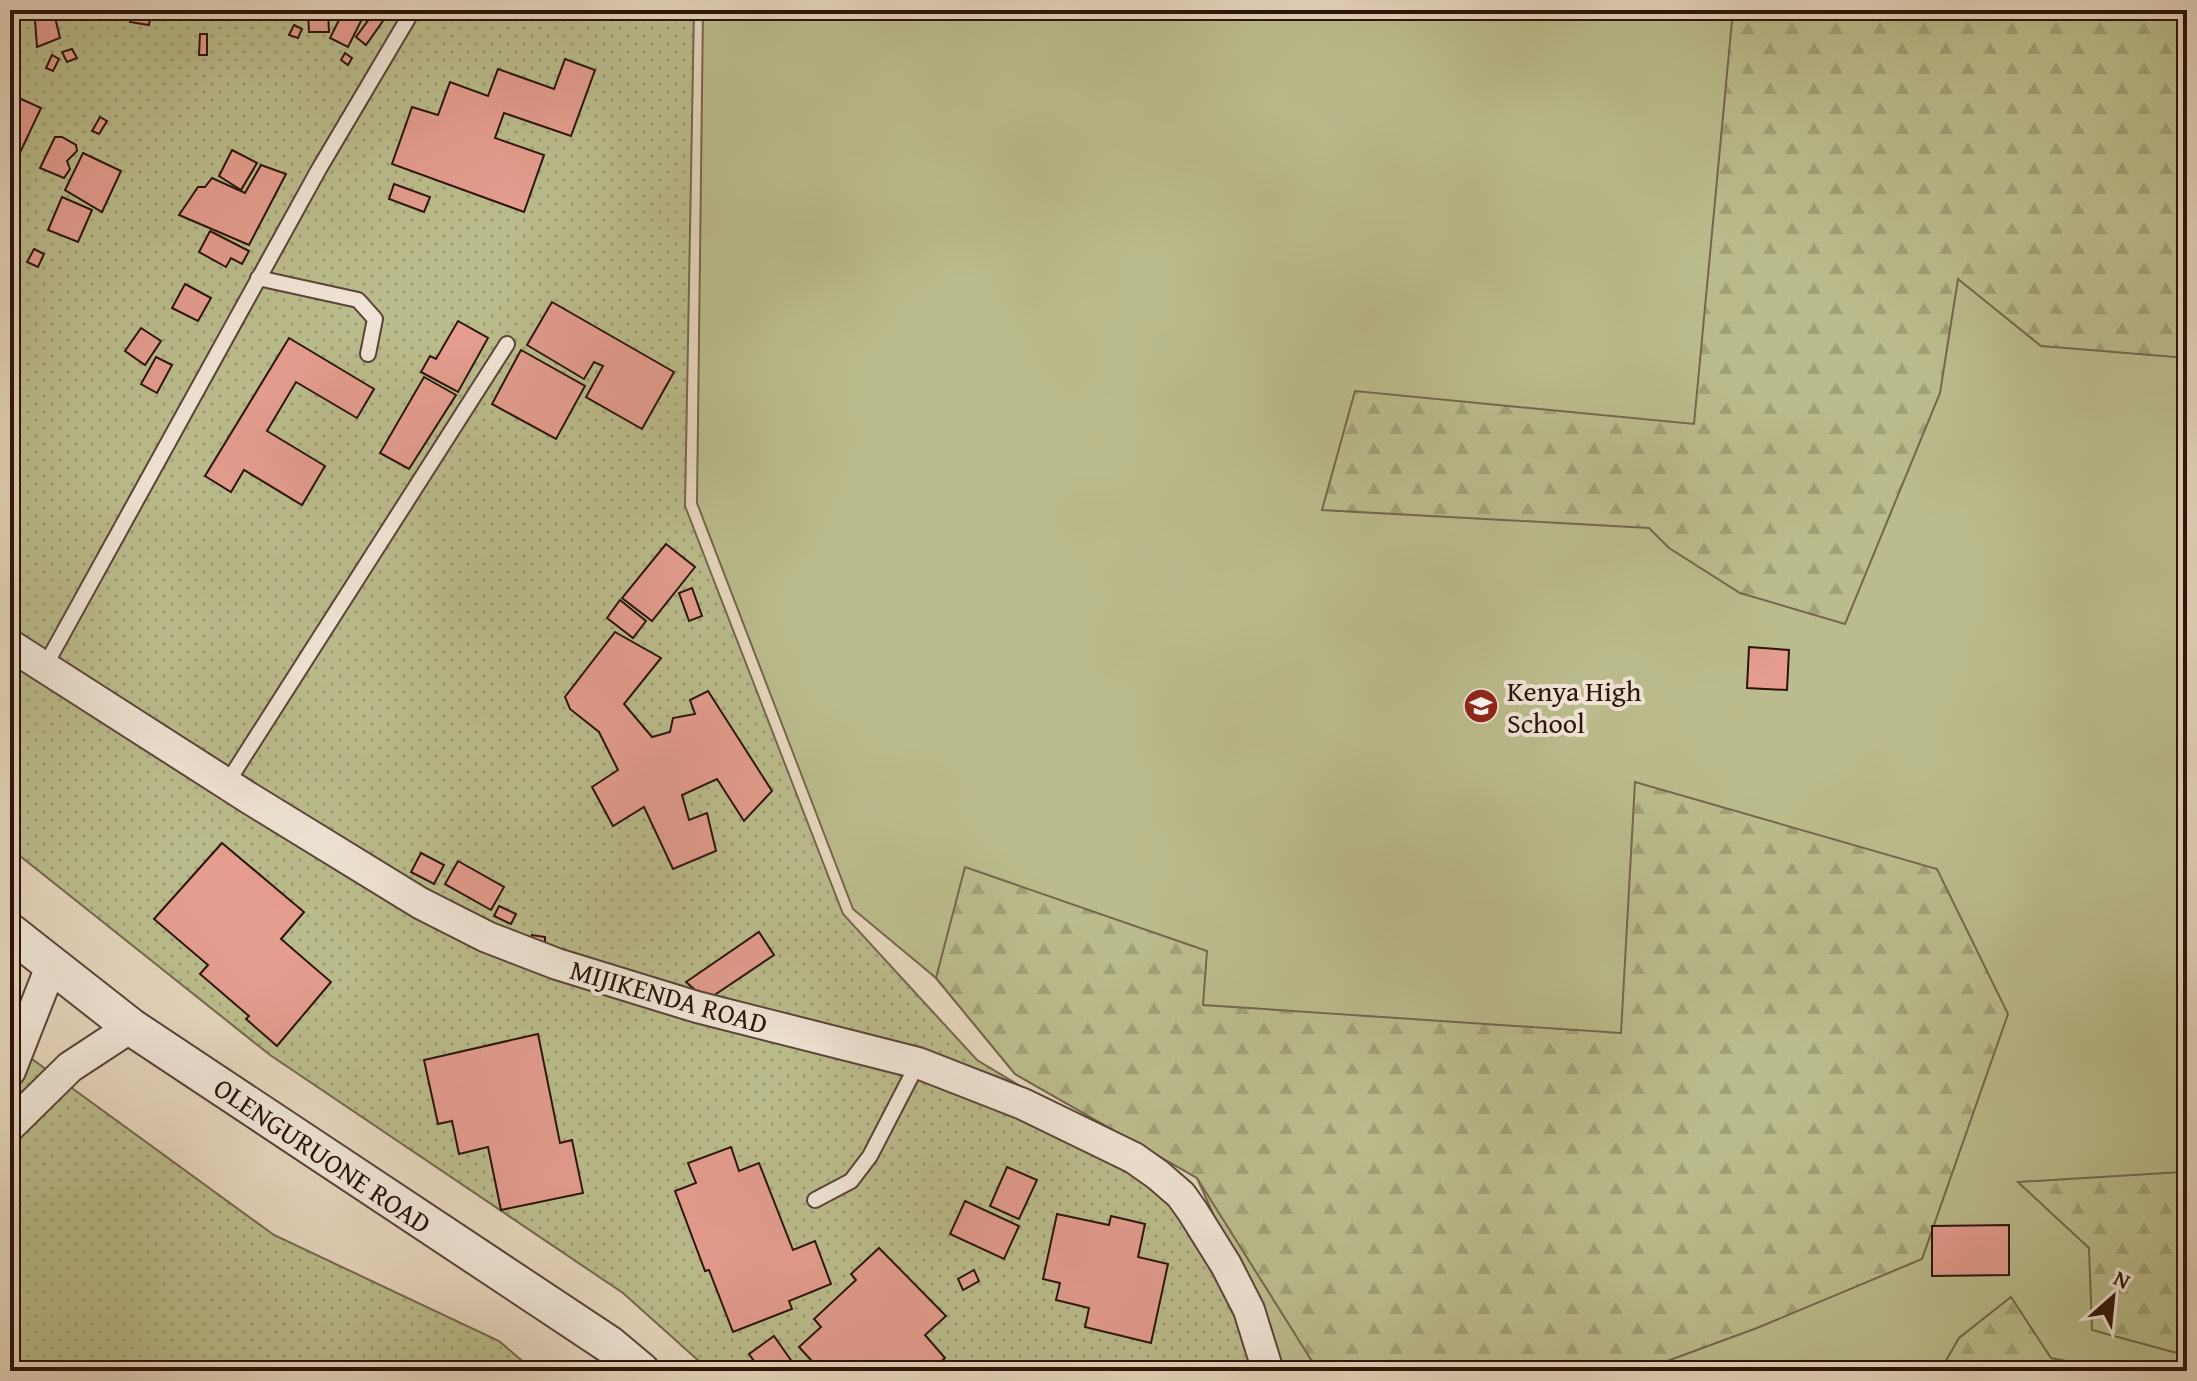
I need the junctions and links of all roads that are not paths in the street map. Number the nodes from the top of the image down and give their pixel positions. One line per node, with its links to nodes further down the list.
1 (413, 10): 2 (lane)
2 (258, 278): 4 (lane); 6 (lane)
3 (507, 344): 7 (lane)
4 (368, 354)
5 (10, 645): 6 (street, MIJIKENDA ROAD)
6 (45, 666): 7 (street, MIJIKENDA ROAD)
7 (227, 783): 11 (street, MIJIKENDA ROAD)
8 (10, 932): 9 (street, OLENGURUONE ROAD)
9 (52, 964): 10 (street, OLENGURUONE ROAD); 12 (street)
10 (131, 1027): 13 (street); 15 (street, OLENGURUONE ROAD)
11 (918, 1063): 14 (lane); 16 (street, MIJIKENDA ROAD)
12 (10, 1071)
13 (10, 1126)
14 (815, 1200)
15 (641, 1371)
16 (1268, 1371)

